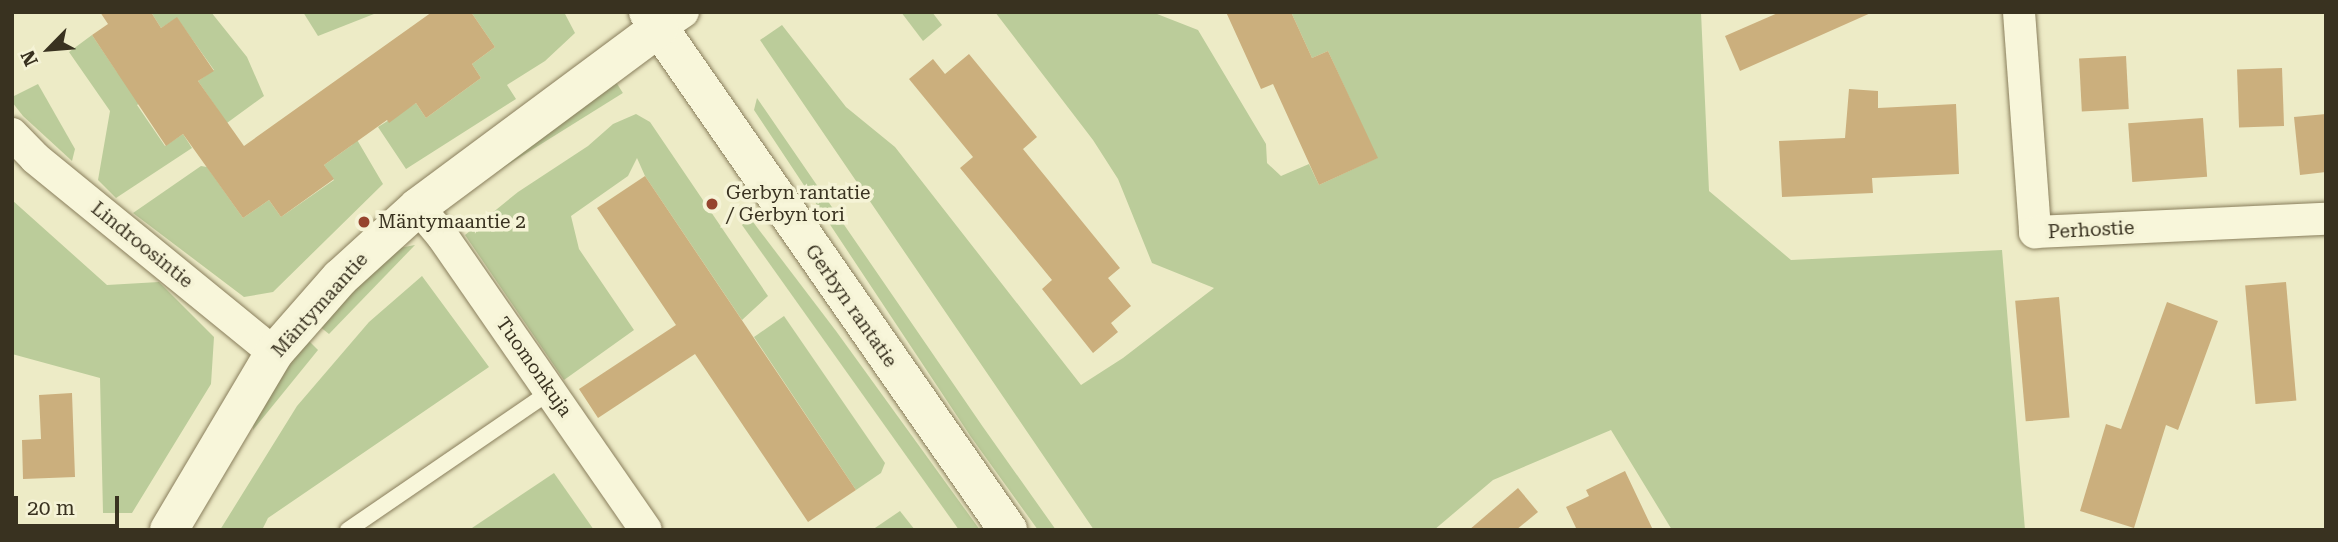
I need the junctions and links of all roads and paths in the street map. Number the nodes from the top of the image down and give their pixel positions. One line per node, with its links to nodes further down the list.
1 (2019, 12): 5 (street, Perhostie)
2 (664, 18): 4 (street, Mäntymaantie); 11 (street, Gerbyn rantatie)
3 (12, 134): 6 (street, Lindroosintie)
4 (418, 207): 6 (street, Mäntymaantie); 7 (street, Tuomonkuja)
5 (2326, 219)
6 (274, 353): 8 (street, Mäntymaantie)
7 (551, 391): 9 (lane); 10 (street, Tuomonkuja)
8 (169, 530)
9 (348, 530)
10 (646, 530)
11 (1008, 530)

